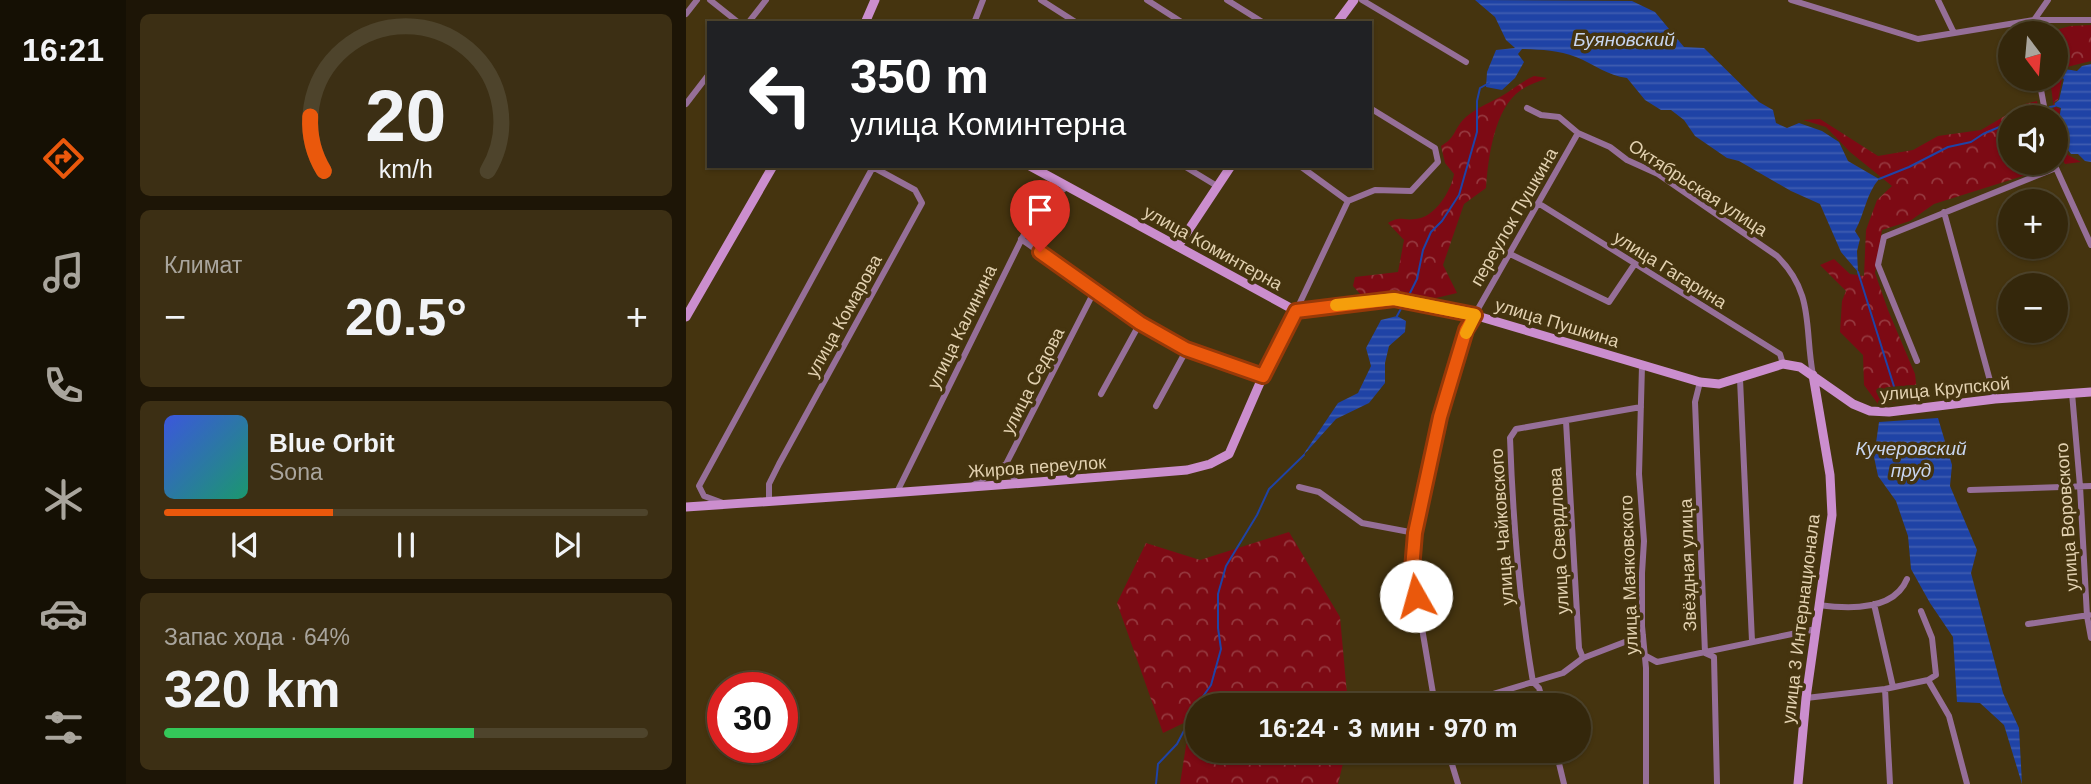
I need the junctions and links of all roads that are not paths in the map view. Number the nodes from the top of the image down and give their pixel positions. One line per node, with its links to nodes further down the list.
1 (697, 0): 14 (street)
2 (710, 0): 17 (street)
3 (766, 0): 18 (street)
4 (875, 0): 19 (street)
5 (983, 0): 20 (street)
6 (1041, 0): 21 (street)
7 (1147, 0): 22 (street)
8 (1227, 0): 23 (street)
9 (1354, 0): 24 (street)
10 (1362, 0): 26 (street)
11 (1791, 0): 25 (street)
12 (1938, 0): 25 (street)
13 (2048, 0): 15 (street)
14 (686, 14)
15 (2034, 20): 16 (street); 25 (street)
16 (2091, 20)
17 (736, 21)
18 (750, 21)
19 (866, 21)
20 (975, 21)
21 (1074, 21)
22 (1180, 21)
23 (1261, 21)
24 (1338, 21)
25 (1954, 33)
26 (1466, 62)
27 (707, 77): 28 (street)
28 (686, 104)
29 (1527, 108): 31 (street, Октябрьская улица)
30 (1372, 109): 43 (street)
31 (1578, 133): 44 (street, переулок Пушкина); 60 (street, Октябрьская улица)
32 (772, 168): 54 (street)
33 (871, 168): 80 (street, улица Комарова)
34 (874, 168): 79 (street, улица Комарова)
35 (1034, 168): 42 (street, улица Коминтерна)
36 (1187, 168): 41 (street)
37 (1230, 168): 41 (street)
38 (1303, 168): 43 (street)
39 (2031, 175): 45 (street)
40 (2060, 175): 47 (street)
41 (1217, 186): 48 (street)
42 (1067, 187): 46 (street, улица Калинина); 48 (street, улица Коминтерна)
43 (1348, 201): 52 (street)
44 (1538, 203): 49 (street, переулок Пушкина); 50 (street, улица Гагарина)
45 (1944, 212): 57 (street); 67 (street)
46 (1021, 239): 51 (street); 78 (street, улица Калинина)
47 (2091, 245)
48 (1178, 246): 52 (street, улица Коминтерна)
49 (1508, 253): 50 (street); 53 (street, переулок Пушкина)
50 (1634, 265): 58 (street, улица Гагарина)
51 (1095, 290): 55 (street); 71 (street, улица Седова)
52 (1296, 311): 53 (street, улица Коминтерна); 61 (street, Жиров переулок)
53 (1475, 315): 59 (street, улица Пушкина); 82 (street, улица Пушкина)
54 (686, 317)
55 (1140, 323): 56 (street); 66 (street)
56 (1186, 349): 61 (street); 68 (street)
57 (1917, 361)
58 (1783, 364): 60 (street); 62 (street, улица Пушкина)
59 (1642, 366): 63 (street, улица Пушкина); 69 (street, улица Маяковского)
60 (1813, 375): 67 (street, улица Крупской); 85 (street, улица 3 Интернационала)
61 (1263, 376): 72 (street, Жиров переулок)
62 (1740, 379): 63 (street, улица Пушкина); 92 (street)
63 (1700, 382): 93 (street, Звёздная улица)
64 (2091, 392): 65 (street, улица Крупской)
65 (2072, 393): 67 (street, улица Крупской); 74 (street, улица Воровского)
66 (1101, 394)
67 (1995, 399)
68 (1156, 406)
69 (1641, 407): 70 (street, улица Чайковского); 90 (street, улица Маяковского)
70 (1566, 422): 95 (street, улица Свердлова); 97 (street, улица Чайковского)
71 (1006, 464): 72 (street); 76 (street)
72 (1018, 485): 76 (street, Жиров переулок)
73 (1299, 486): 82 (street)
74 (2080, 486): 75 (street); 77 (street); 87 (street, улица Воровского)
75 (2091, 486)
76 (970, 488): 78 (street, Жиров переулок)
77 (1970, 490)
78 (897, 492): 79 (street, Жиров переулок)
79 (769, 500): 80 (street, Жиров переулок)
80 (725, 505): 81 (street, Жиров переулок)
81 (686, 507)
82 (1415, 533): 100 (street, улица Пушкина)
83 (1907, 579): 84 (street)
84 (1874, 604): 85 (street); 98 (street)
85 (1819, 606): 89 (street, улица 3 Интернационала)
86 (1922, 611): 96 (street)
87 (2089, 615): 88 (street); 91 (street, улица Воровского)
88 (2028, 624)
89 (1816, 629): 92 (street); 103 (street, улица 3 Интернационала)
90 (1643, 635): 94 (street, улица Маяковского); 95 (street)
91 (2091, 638)
92 (1752, 641): 93 (street)
93 (1705, 653): 94 (street); 109 (street, Звёздная улица)
94 (1644, 655): 108 (street, улица Маяковского)
95 (1583, 658): 97 (street)
96 (1928, 680): 98 (street); 112 (street)
97 (1533, 682): 101 (street); 102 (street, улица Чайковского)
98 (1893, 687): 99 (street)
99 (1885, 689): 103 (street); 111 (street)
100 (1433, 693)
101 (1496, 693)
102 (1540, 693)
103 (1806, 698): 110 (street, улица 3 Интернационала)
104 (1452, 763): 106 (street)
105 (1559, 763): 107 (street)
106 (1458, 784)
107 (1564, 784)
108 (1646, 784)
109 (1717, 784)
110 (1798, 784)
111 (1890, 784)
112 (1967, 784)

